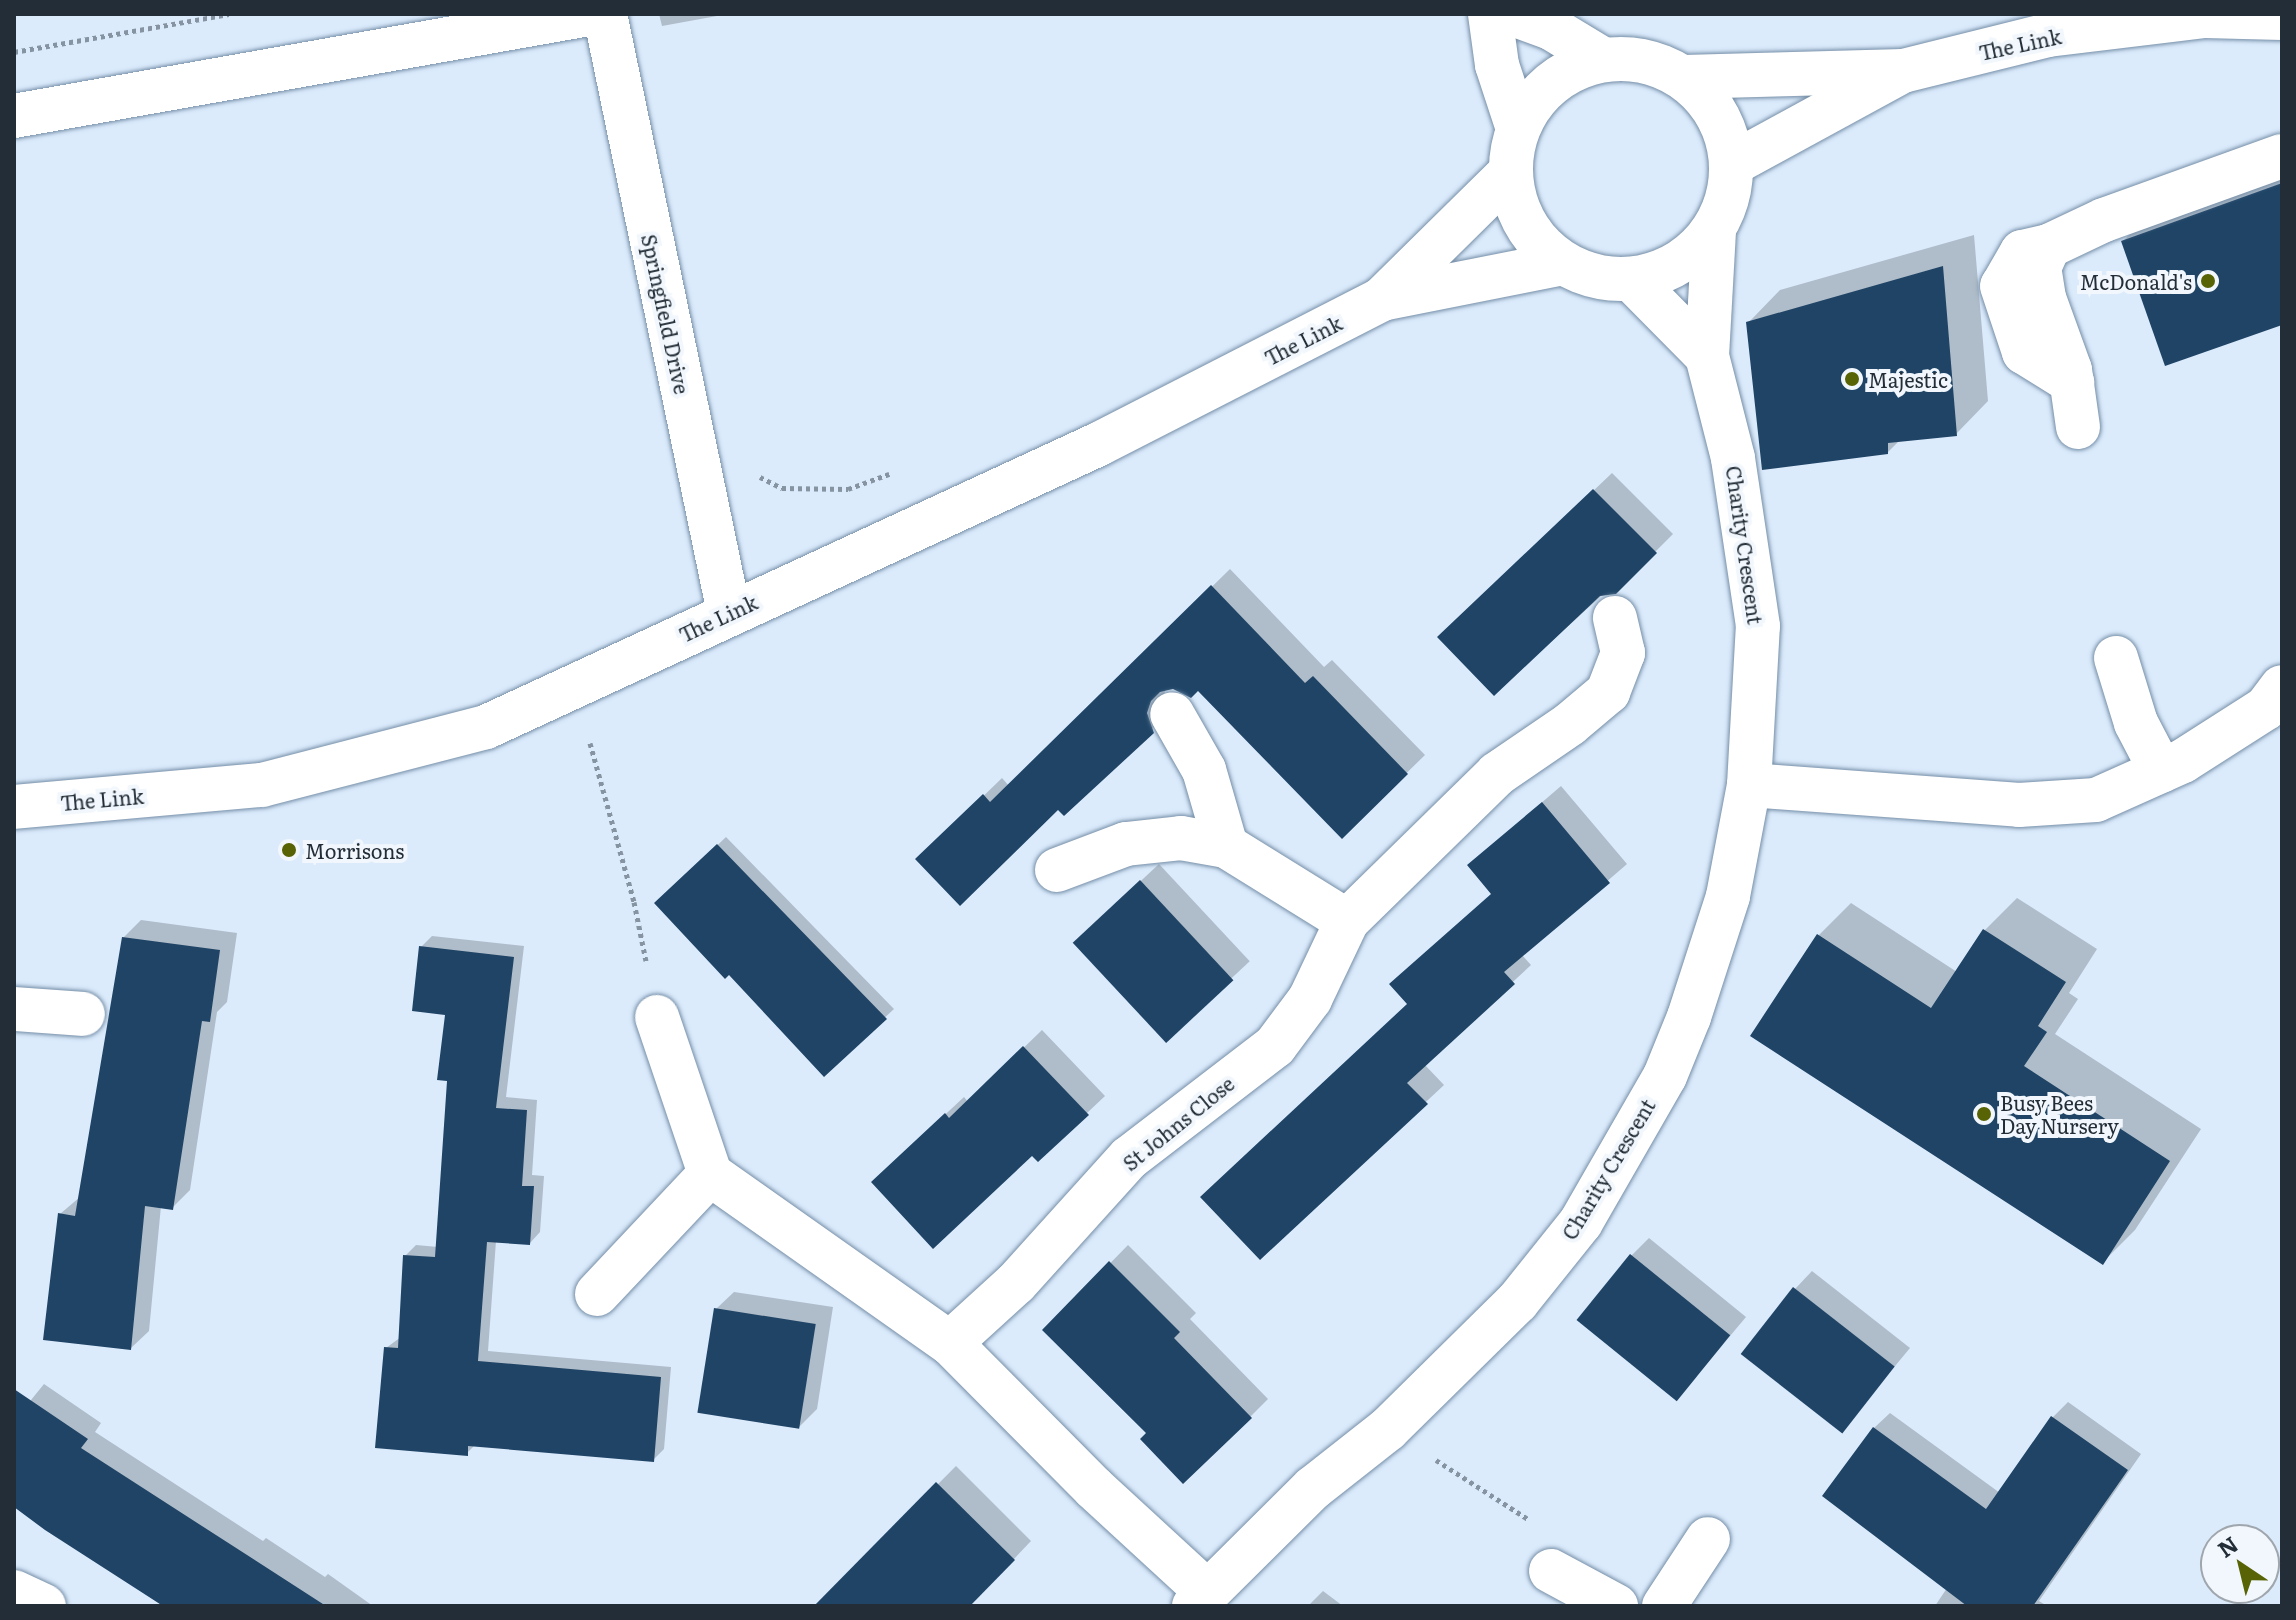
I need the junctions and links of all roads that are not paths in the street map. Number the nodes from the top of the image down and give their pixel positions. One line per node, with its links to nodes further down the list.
1 (589, 14): 9 (street)
2 (605, 14): 20 (street, Springfield Drive)
3 (1490, 14): 10 (street)
4 (1513, 14): 6 (street)
5 (2282, 18): 7 (street, The Link)
6 (1602, 59): 8 (street, The Link); 10 (street, The Link)
7 (1903, 71): 8 (street, The Link); 12 (street, The Link)
8 (1684, 77): 12 (street, The Link)
9 (14, 116)
10 (1518, 129): 13 (street, The Link)
11 (2282, 156): 19 (street)
12 (1732, 164): 14 (street, The Link)
13 (1511, 172): 15 (street, The Link); 17 (street, The Link)
14 (1714, 230): 16 (street, The Link); 18 (street, Charity Crescent)
15 (1563, 263): 16 (street, The Link); 17 (street, The Link)
16 (1631, 279): 18 (street)
17 (1382, 299): 20 (street, The Link)
18 (1707, 356): 26 (street, Charity Crescent)
19 (2078, 427)
20 (729, 613): 27 (street, The Link)
21 (1615, 618): 30 (street, St Johns Close)
22 (2116, 658): 25 (street)
23 (2282, 687): 25 (street)
24 (1172, 714): 28 (street)
25 (2161, 771): 26 (street)
26 (1749, 785): 40 (street, Charity Crescent)
27 (14, 807)
28 (1226, 846): 29 (street); 30 (street)
29 (1057, 870)
30 (1347, 921): 36 (street, St Johns Close)
31 (14, 1009): 32 (street)
32 (83, 1014)
33 (657, 1017): 34 (street)
34 (710, 1174): 35 (street); 36 (street)
35 (597, 1294)
36 (950, 1343): 40 (street)
37 (1708, 1539): 43 (street)
38 (1551, 1571): 42 (street)
39 (14, 1592): 41 (street)
40 (1201, 1599)
41 (44, 1606)
42 (1616, 1606)
43 (1664, 1606)

